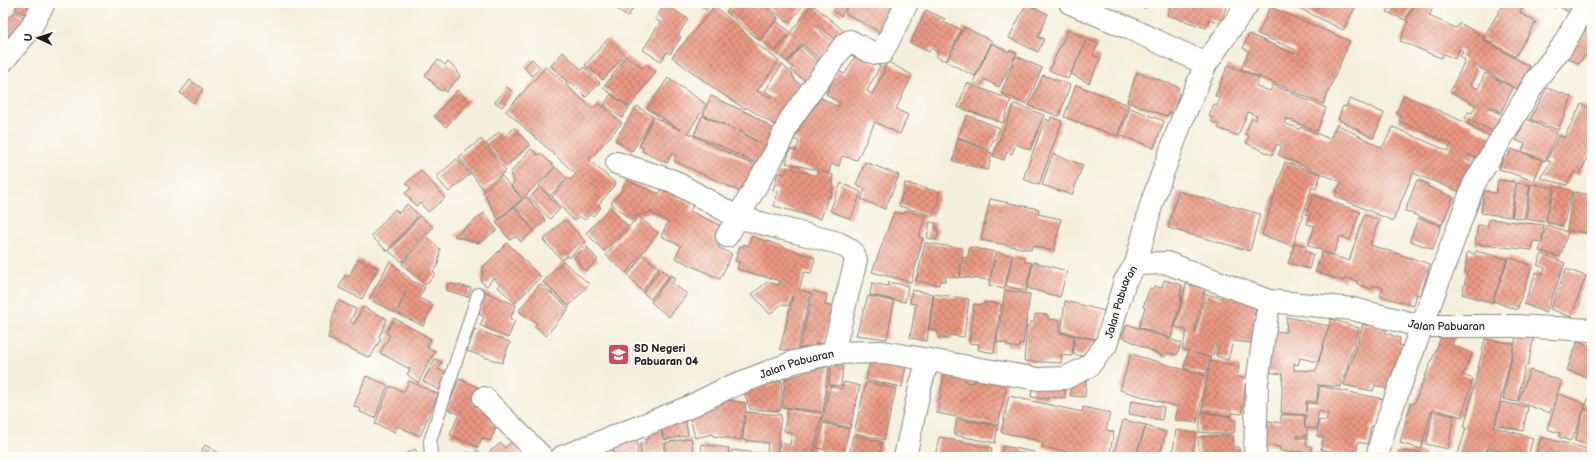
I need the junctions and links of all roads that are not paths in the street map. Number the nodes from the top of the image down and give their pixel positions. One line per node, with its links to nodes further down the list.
1 (44, 3): 6 (street)
2 (907, 3): 9 (street)
3 (1070, 3): 7 (street)
4 (1248, 3): 7 (street)
5 (1587, 3): 13 (street)
6 (3, 61)
7 (1206, 64): 10 (street)
8 (617, 163): 9 (street)
9 (732, 226): 15 (street)
10 (1136, 264): 12 (street, Jalan Pabuaran); 16 (street, Jalan Pabuaran)
11 (478, 294): 18 (lane)
12 (1269, 301): 13 (street, Jalan Pabuaran); 22 (street)
13 (1421, 326): 14 (street, Jalan Pabuaran); 23 (street)
14 (1592, 330)
15 (833, 353): 16 (street, Jalan Pabuaran); 20 (street, Jalan Pabuaran)
16 (928, 360): 21 (street)
17 (484, 398): 19 (street)
18 (431, 457)
19 (542, 457)
20 (562, 457)
21 (905, 457)
22 (1255, 457)
23 (1377, 457)

